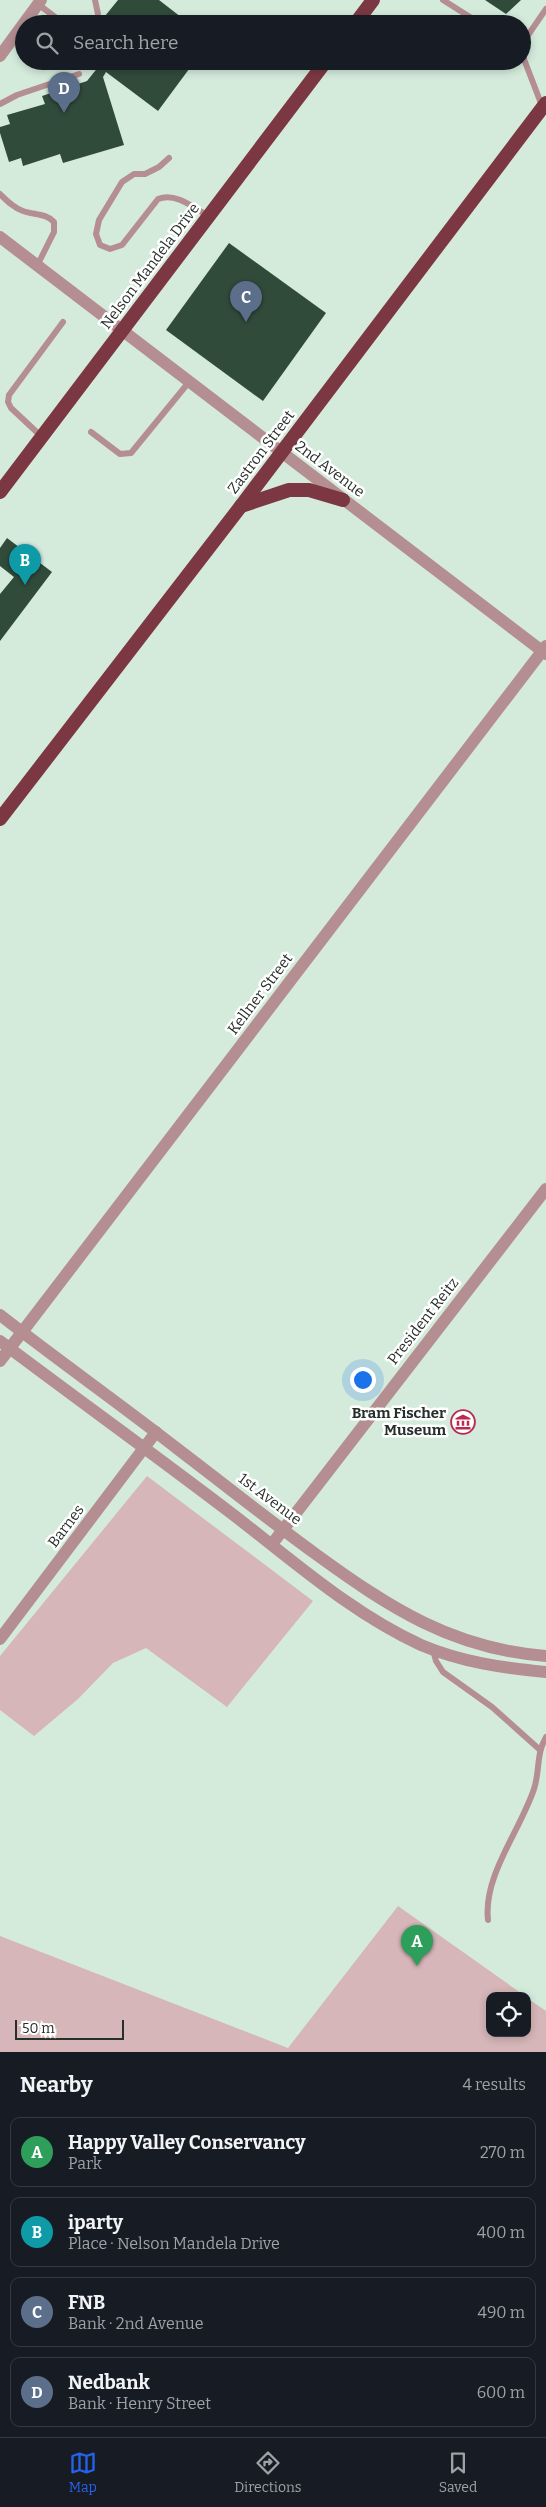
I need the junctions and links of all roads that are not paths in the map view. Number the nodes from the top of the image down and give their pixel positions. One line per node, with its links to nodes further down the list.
1 (95, 0): 8 (lane)
2 (372, 0): 9 (highway)
3 (443, 0): 10 (lane)
4 (39, 2): 6 (street); 7 (lane)
5 (546, 9): 11 (lane)
6 (30, 15)
7 (54, 15)
8 (98, 15)
9 (361, 15)
10 (467, 15)
11 (531, 31)
12 (15, 35): 13 (street)
13 (0, 56)
14 (319, 70): 21 (highway, Nelson Mandela Drive)
15 (529, 70): 18 (lane)
16 (79, 74): 17 (lane)
17 (0, 104)
18 (544, 105): 29 (highway, Zastron Street)
19 (169, 158): 21 (lane)
20 (0, 194): 23 (lane)
21 (208, 216): 25 (highway, Nelson Mandela Drive)
22 (0, 237): 23 (street, 2nd Avenue)
23 (37, 266): 25 (street, 2nd Avenue)
24 (62, 322): 28 (lane)
25 (122, 331): 26 (street, 2nd Avenue); 28 (highway, Nelson Mandela Drive)
26 (189, 382): 27 (lane); 29 (street, 2nd Avenue)
27 (91, 432)
28 (42, 437): 30 (highway, Nelson Mandela Drive)
29 (281, 452): 31 (street, 2nd Avenue); 32 (highway, Zastron Street)
30 (0, 492)
31 (343, 500): 32 (highway); 33 (street, 2nd Avenue)
32 (241, 506): 34 (highway, Zastron Street)
33 (545, 650): 37 (street, Kellner Street)
34 (0, 819)
35 (546, 1189): 42 (street, President Reitz)
36 (0, 1316): 37 (street, 1st Avenue)
37 (22, 1332): 38 (street, Kellner Street); 40 (street, 1st Avenue)
38 (5, 1345): 39 (street, Kellner Street); 41 (street)
39 (0, 1361)
40 (156, 1432): 41 (street, Barnes); 42 (street, 1st Avenue)
41 (146, 1448): 43 (street); 45 (street, Barnes)
42 (282, 1530): 43 (street, President Reitz); 44 (street, 1st Avenue)
43 (272, 1544): 46 (street)
44 (431, 1626): 46 (street); 47 (street, 1st Avenue)
45 (0, 1639)
46 (427, 1647): 48 (street); 50 (lane)
47 (546, 1656)
48 (546, 1672)
49 (546, 1737): 50 (lane)
50 (539, 1748): 51 (lane)
51 (488, 1920)

